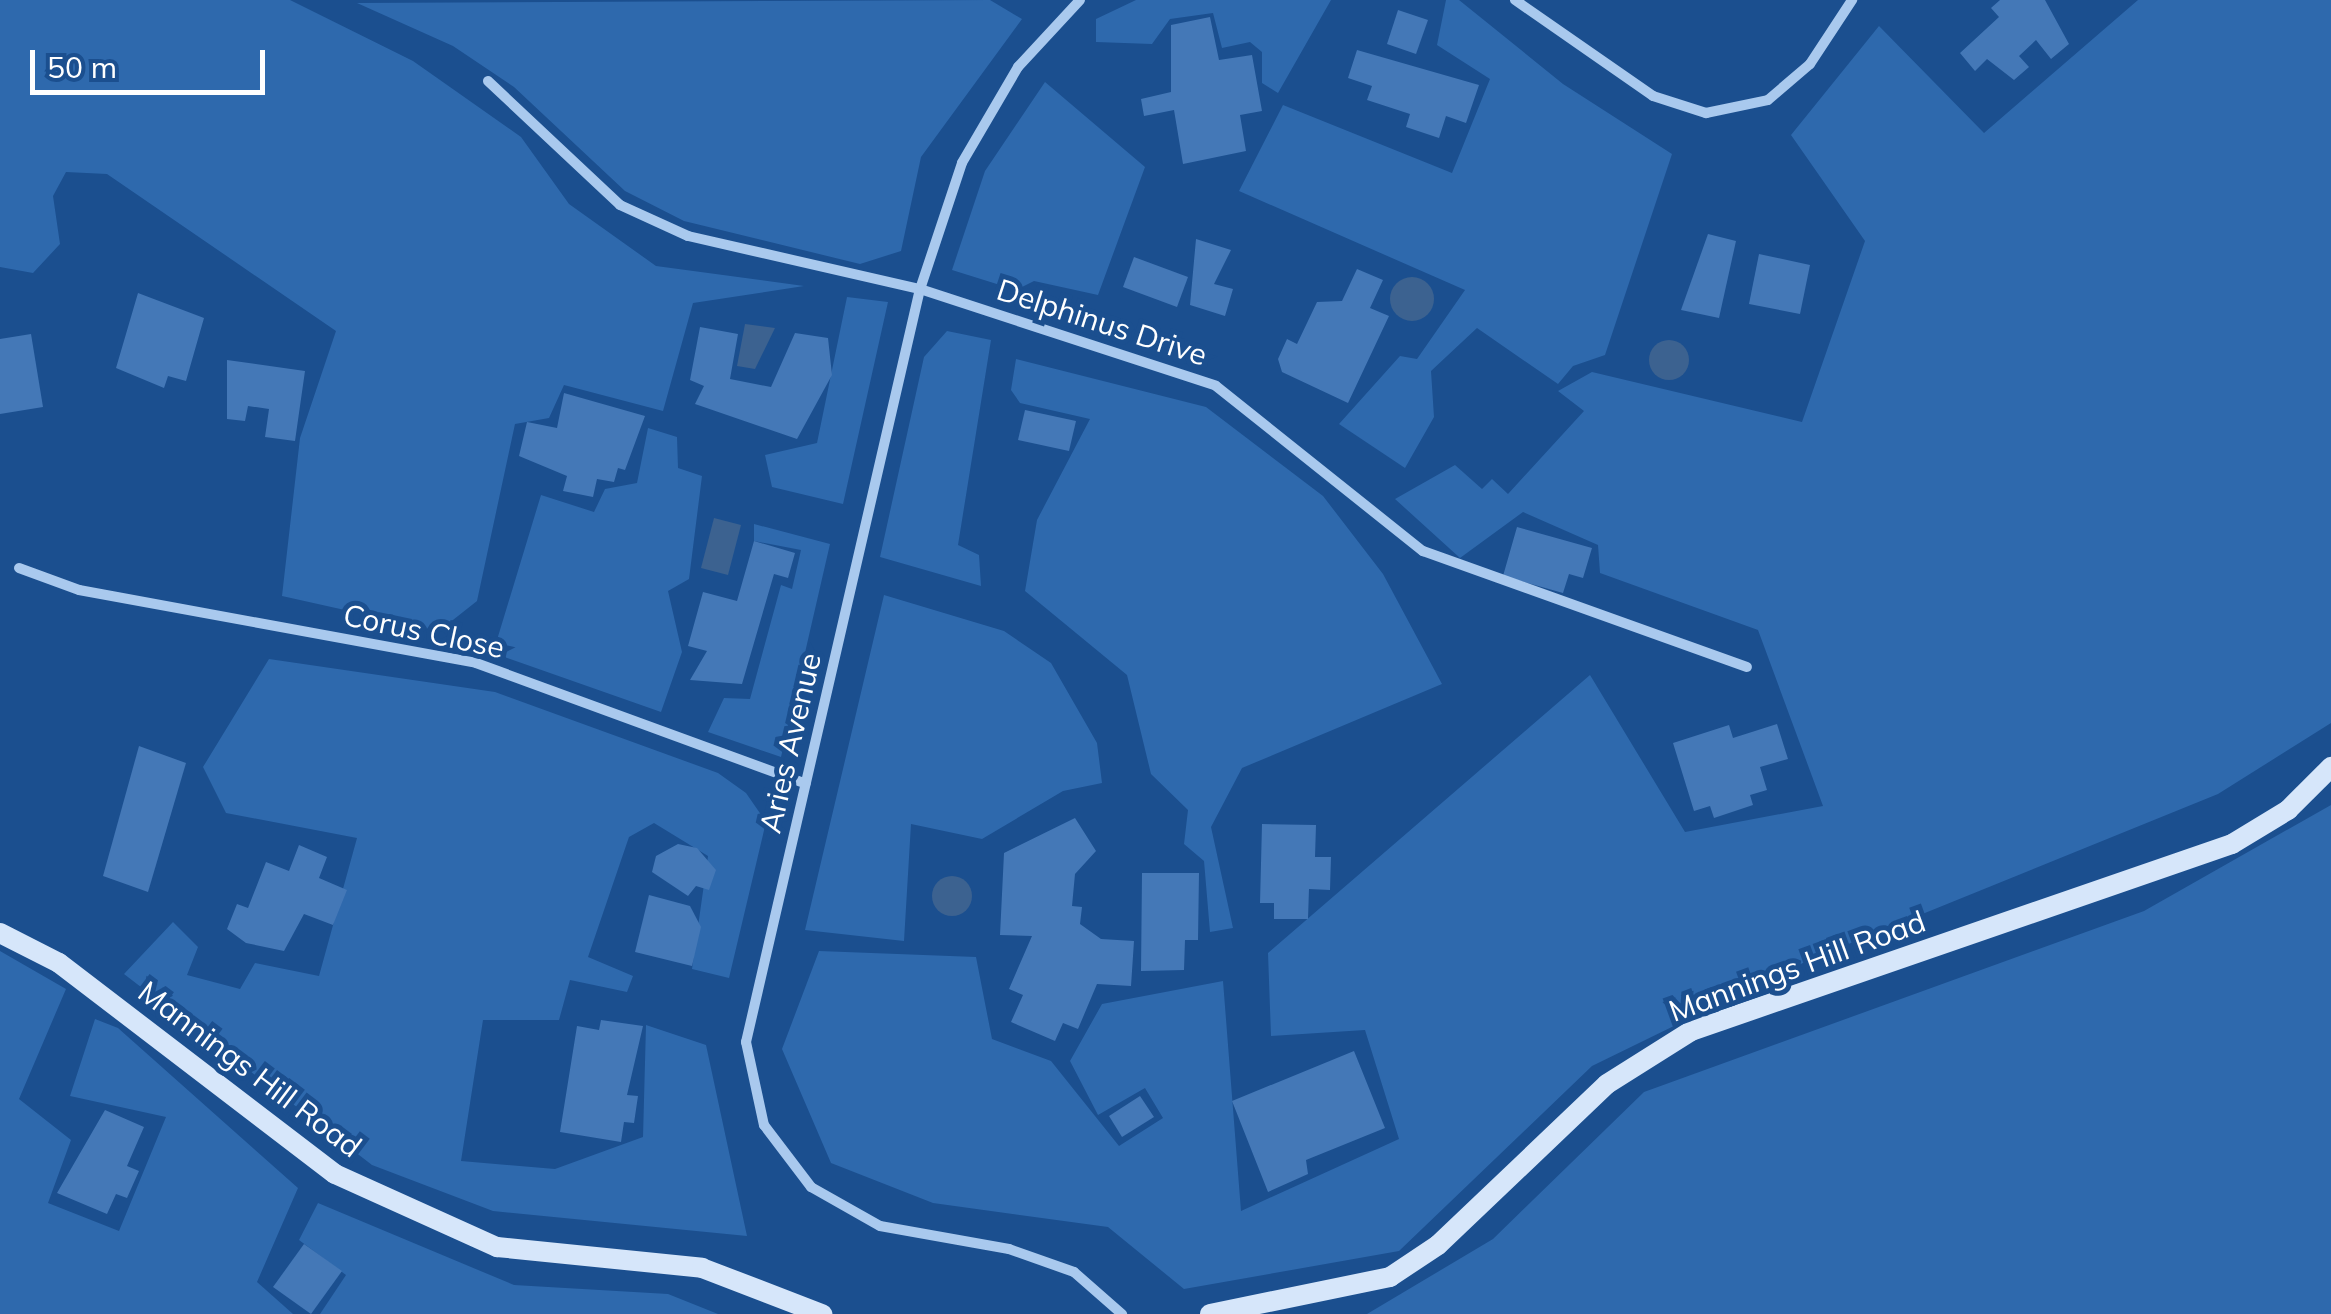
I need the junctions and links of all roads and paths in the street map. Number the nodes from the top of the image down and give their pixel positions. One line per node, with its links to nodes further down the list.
1 (1080, 0): 5 (street, Aries Avenue)
2 (1516, 0): 3 (street)
3 (1852, 0)
4 (488, 81): 5 (street, Delphinus Drive)
5 (920, 289): 7 (street, Delphinus Drive); 9 (street, Aries Avenue)
6 (19, 568): 9 (street, Corus Close)
7 (1748, 667)
8 (2331, 767): 13 (main road, Mannings Hill Road)
9 (806, 784): 12 (street, Aries Avenue)
10 (0, 933): 11 (main road, Mannings Hill Road)
11 (822, 1314)
12 (1122, 1314)
13 (1210, 1314)

